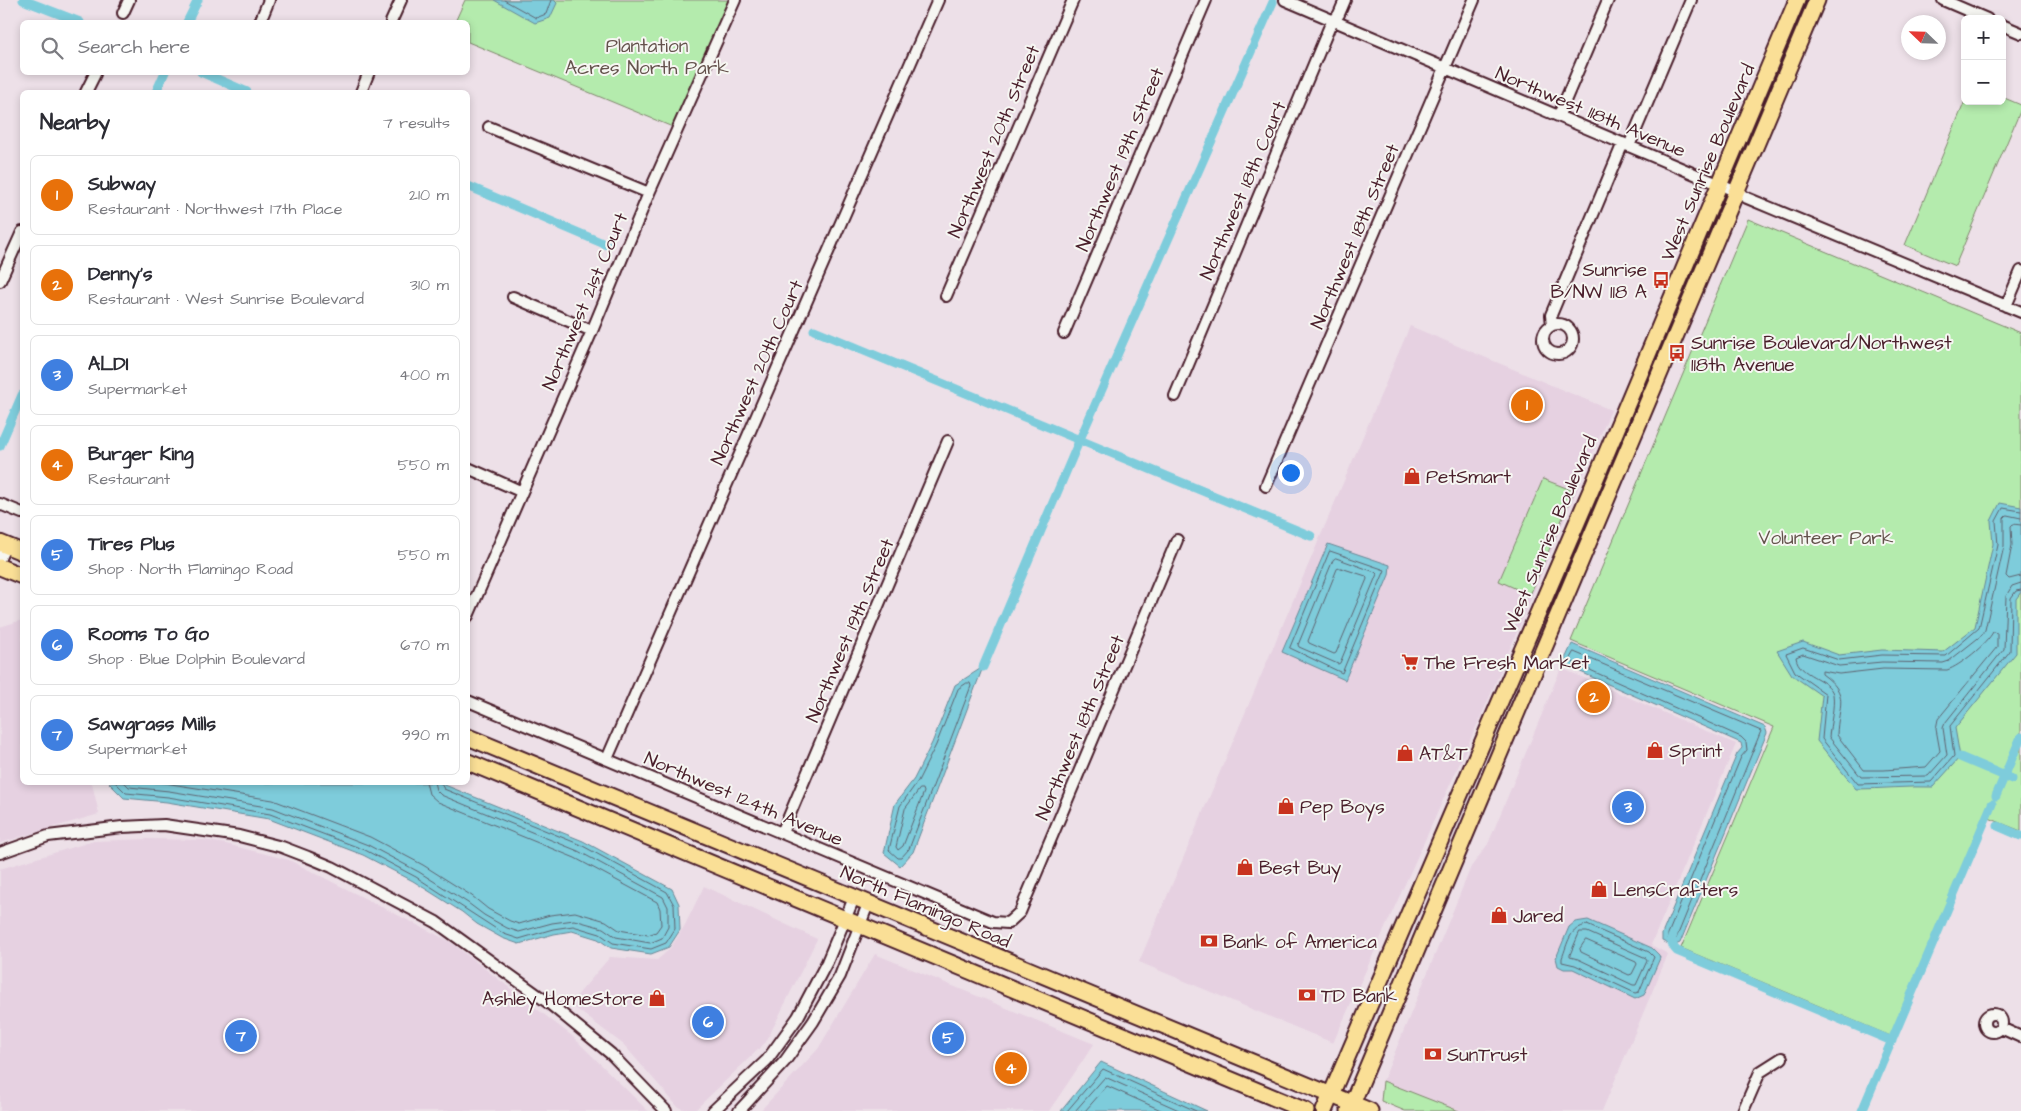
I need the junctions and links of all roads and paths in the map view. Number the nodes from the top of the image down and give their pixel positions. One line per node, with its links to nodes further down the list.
1 (129, 0): 16 (street)
2 (270, 0): 18 (street)
3 (401, 0): 19 (street)
4 (735, 0): 33 (street, Northwest 21st Court)
5 (938, 0): 59 (street, Northwest 20th Court)
6 (1073, 0): 37 (street, Northwest 20th Street)
7 (1206, 0): 43 (street, Northwest 19th Street)
8 (1286, 0): 20 (street, Northwest 118th Avenue)
9 (1345, 0): 20 (street, Northwest 18th Court)
10 (1474, 0): 23 (street, Northwest 18th Street)
11 (1608, 0): 28 (street)
12 (1691, 0): 30 (street)
13 (1797, 0): 31 (highway, West Sunrise Boulevard)
14 (1817, 0): 32 (highway, West Sunrise Boulevard)
15 (1943, 0): 17 (street)
16 (123, 12)
17 (1977, 15)
18 (261, 20)
19 (392, 20)
20 (1334, 20): 23 (street, Northwest 118th Avenue); 44 (street, Northwest 18th Court)
21 (2006, 28): 22 (street)
22 (2021, 34)
23 (1445, 68): 28 (street, Northwest 118th Avenue); 47 (street, Northwest 18th Street)
24 (94, 75): 26 (street)
25 (369, 75): 27 (street)
26 (87, 90)
27 (362, 90)
28 (1559, 115): 30 (street, Northwest 118th Avenue)
29 (489, 127): 33 (street)
30 (1626, 145): 31 (street, Northwest 118th Avenue); 41 (street)
31 (1719, 184): 32 (street, Northwest 118th Avenue); 71 (highway, West Sunrise Boulevard)
32 (1737, 192): 39 (street, Northwest 118th Avenue); 72 (highway, West Sunrise Boulevard)
33 (649, 193): 42 (street, Northwest 21st Court)
34 (20, 236): 36 (street)
35 (2021, 271): 39 (street)
36 (0, 281)
37 (946, 296)
38 (512, 297): 42 (street)
39 (2006, 306): 40 (street, Northwest 118th Avenue)
40 (2021, 312)
41 (1552, 325)
42 (592, 331): 48 (street, Northwest 21st Court)
43 (1064, 332)
44 (1174, 396)
45 (948, 441): 61 (street, Northwest 19th Street)
46 (470, 469): 48 (street)
47 (1266, 486)
48 (520, 491): 56 (street, Northwest 21st Court)
49 (0, 504): 50 (street)
50 (20, 513)
51 (1177, 540): 66 (street, Northwest 18th Street)
52 (2, 549): 53 (highway)
53 (20, 552)
54 (0, 567): 55 (highway)
55 (20, 575)
56 (470, 611)
57 (470, 702): 59 (street, Northwest 124th Avenue)
58 (470, 738): 63 (highway, North Flamingo Road)
59 (607, 759): 61 (street, Northwest 124th Avenue)
60 (470, 763): 65 (highway)
61 (782, 833): 66 (street, Northwest 124th Avenue)
62 (0, 853): 73 (street)
63 (854, 898): 64 (highway, North Flamingo Road); 65 (street)
64 (868, 904): 67 (street); 71 (highway, North Flamingo Road)
65 (845, 920): 67 (highway); 74 (street)
66 (1008, 923)
67 (861, 926): 75 (street); 76 (highway)
68 (2001, 1028): 69 (street)
69 (2021, 1037)
70 (1782, 1058): 79 (street)
71 (1331, 1095): 72 (highway, North Flamingo Road); 77 (highway, West Sunrise Boulevard)
72 (1351, 1107): 78 (highway, North Flamingo Road)
73 (666, 1111)
74 (713, 1111)
75 (739, 1111)
76 (1306, 1111)
77 (1324, 1111)
78 (1370, 1111)
79 (1743, 1111)

